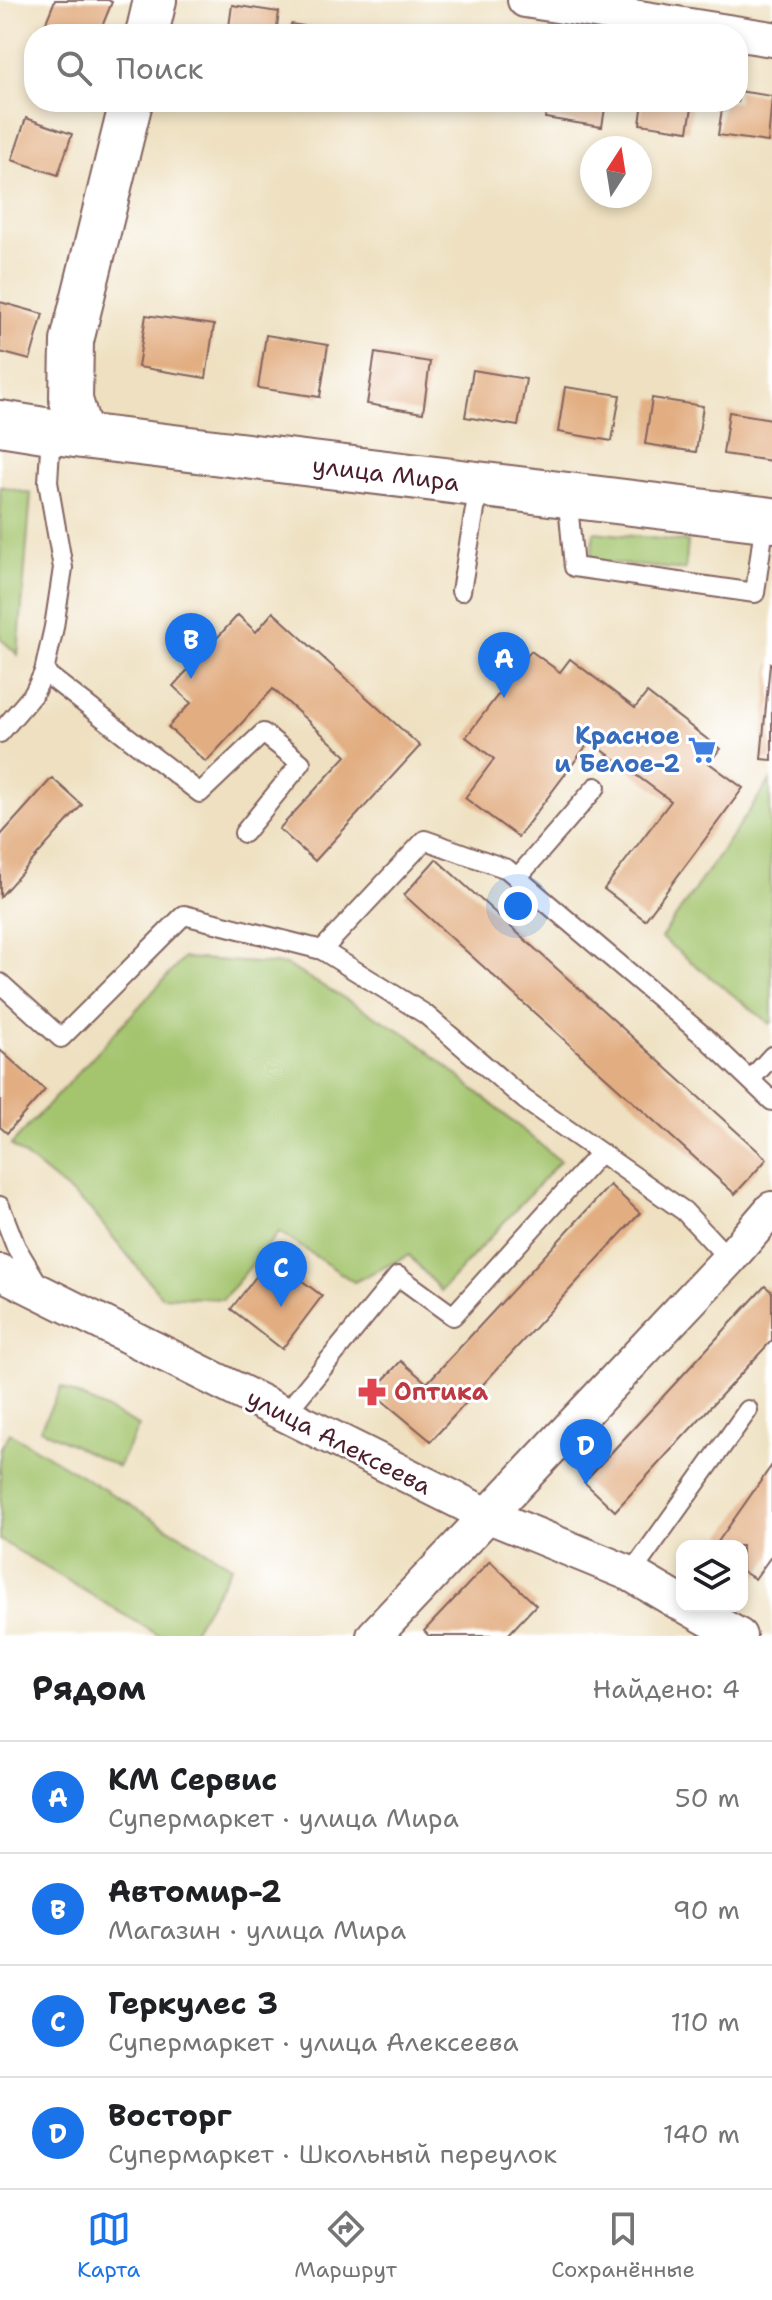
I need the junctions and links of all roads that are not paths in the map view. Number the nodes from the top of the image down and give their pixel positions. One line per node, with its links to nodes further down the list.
1 (155, 0): 3 (street)
2 (525, 0): 4 (street)
3 (149, 24)
4 (677, 24)
5 (748, 35): 6 (street)
6 (772, 39)
7 (129, 112): 9 (street)
8 (0, 423): 9 (main road, улица Мира)
9 (67, 434): 10 (main road, улица Мира); 14 (lane)
10 (479, 486): 11 (main road, улица Мира); 13 (lane)
11 (567, 494): 12 (main road, улица Мира); 12 (lane)
12 (768, 520)
13 (461, 591)
14 (44, 672): 15 (lane); 17 (lane)
15 (0, 733)
16 (596, 787): 18 (lane)
17 (244, 833)
18 (517, 878): 19 (lane); 22 (lane)
19 (322, 950): 20 (lane); 24 (lane)
20 (0, 983)
21 (772, 1056): 22 (lane)
22 (751, 1079): 23 (lane)
23 (772, 1101)
24 (600, 1153): 27 (lane); 30 (lane)
25 (0, 1206): 28 (lane)
26 (772, 1209): 27 (street)
27 (729, 1259): 31 (street)
28 (18, 1285): 30 (street, улица Алексеева)
29 (748, 1410): 32 (lane)
30 (285, 1414): 31 (street, улица Алексеева)
31 (489, 1516): 32 (street, улица Алексеева); 35 (street)
32 (631, 1574): 33 (street, улица Алексеева)
33 (676, 1600)
34 (696, 1612): 36 (street, улица Алексеева)
35 (374, 1636)
36 (739, 1636)

